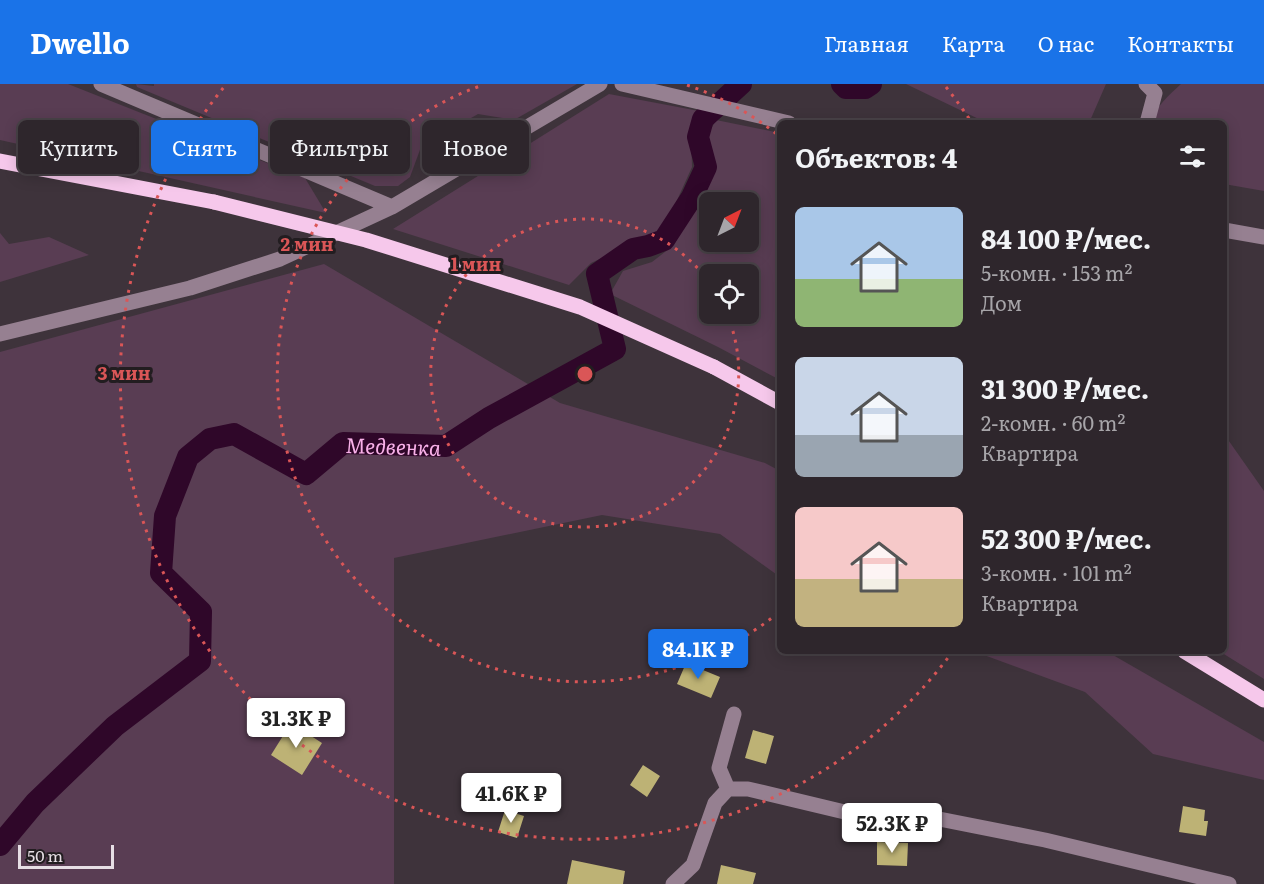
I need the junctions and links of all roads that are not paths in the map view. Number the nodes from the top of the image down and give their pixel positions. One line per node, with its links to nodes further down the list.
1 (101, 84): 6 (street)
2 (116, 84): 6 (street)
3 (600, 84): 10 (street)
4 (622, 84): 7 (street)
5 (1155, 87): 8 (street)
6 (134, 98): 10 (street)
7 (777, 120)
8 (1148, 120)
9 (0, 161): 14 (main road, bridge)
10 (393, 207): 13 (street)
11 (1227, 231): 12 (street)
12 (1264, 237)
13 (0, 334)
14 (777, 401)
15 (1189, 654): 16 (main road)
16 (1264, 700)
17 (735, 714): 18 (street)
18 (728, 789): 19 (street); 20 (street)
19 (673, 884)
20 (1229, 884)

